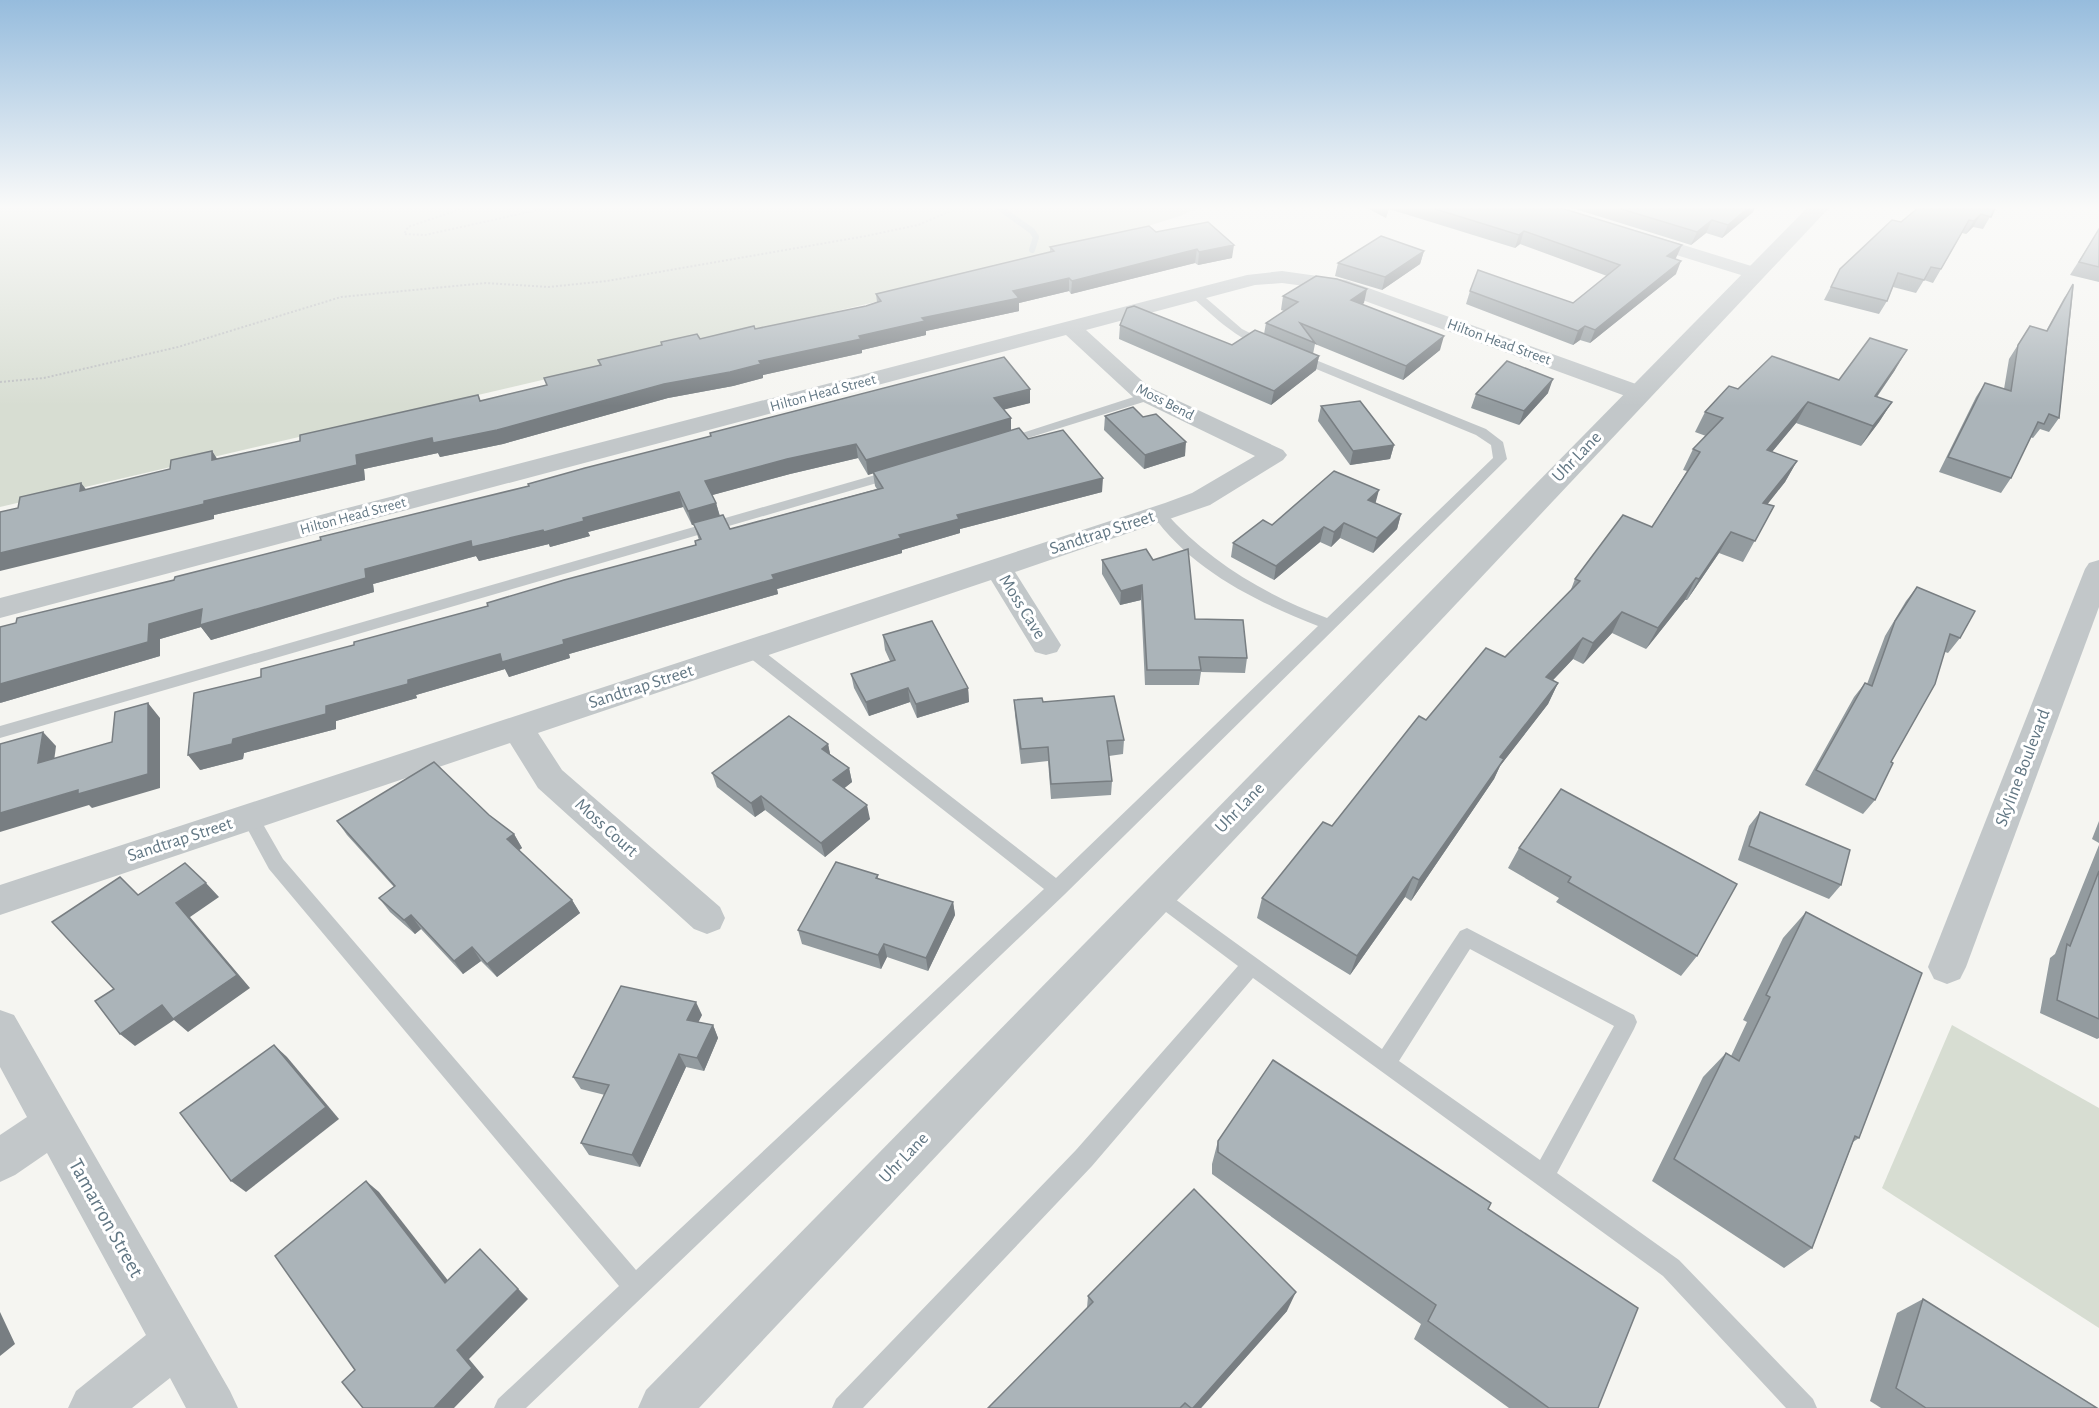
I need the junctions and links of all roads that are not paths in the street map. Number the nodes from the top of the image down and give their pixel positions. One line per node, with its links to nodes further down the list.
1 (1754, 273): 4 (street, Uhr Lane)
2 (1195, 294): 3 (street, Hilton Head Street); 4 (street, Hilton Head Street); 13 (lane)
3 (1071, 328): 5 (street, Moss Bend); 12 (street, Hilton Head Street)
4 (1638, 393): 20 (street, Uhr Lane)
5 (1149, 396): 6 (lane); 7 (street, Moss Bend)
6 (993, 445)
7 (1274, 455): 9 (street, Sandtrap Street)
8 (916, 468): 17 (lane)
9 (1159, 514): 10 (street, Sandtrap Street); 13 (lane)
10 (998, 568): 14 (street, Moss Cave); 15 (street, Sandtrap Street)
11 (2099, 569): 24 (street, Skyline Boulevard)
12 (0, 608)
13 (1328, 624): 19 (lane)
14 (1046, 645)
15 (751, 650): 16 (street, Sandtrap Street); 19 (lane)
16 (518, 728): 18 (street, Sandtrap Street); 22 (street, Moss Court)
17 (0, 732)
18 (250, 817): 21 (street, Sandtrap Street); 30 (lane)
19 (1057, 889): 30 (lane)
20 (1157, 894): 23 (lane); 35 (street, Uhr Lane)
21 (0, 900)
22 (707, 918)
23 (1252, 965): 26 (lane); 36 (lane)
24 (1947, 967)
25 (0, 1028): 27 (street, Tamarron Street)
26 (1386, 1063): 29 (lane); 29 (lane)
27 (54, 1124): 28 (street); 31 (street, Tamarron Street)
28 (0, 1160)
29 (1544, 1175): 37 (lane)
30 (634, 1287): 34 (lane)
31 (176, 1342): 32 (street); 33 (street, Tamarron Street)
32 (93, 1408)
33 (213, 1408)
34 (507, 1408)
35 (664, 1408)
36 (845, 1408)
37 (1804, 1408)

